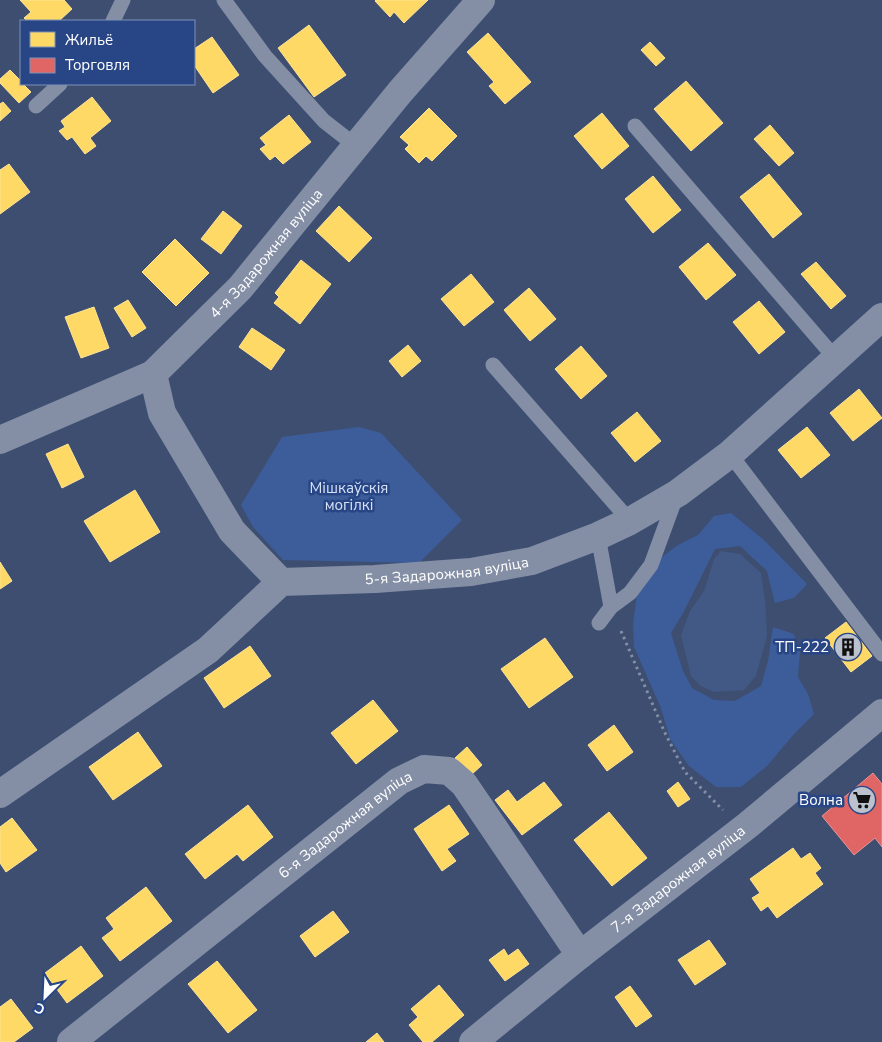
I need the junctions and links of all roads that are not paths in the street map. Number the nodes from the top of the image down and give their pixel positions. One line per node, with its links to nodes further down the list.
1 (123, 0): 4 (lane)
2 (224, 0): 8 (lane)
3 (481, 0): 8 (street, 4-я Задарожная вуліца)
4 (113, 20)
5 (59, 85): 6 (lane)
6 (36, 106)
7 (635, 126): 10 (lane)
8 (356, 146): 12 (street, 4-я Задарожная вуліца)
9 (882, 317): 10 (street, 5-я Задарожная вуліца)
10 (836, 359): 14 (street, 5-я Задарожная вуліца)
11 (493, 365): 16 (lane)
12 (153, 374): 13 (street, 4-я Задарожная вуліца); 18 (street)
13 (0, 440)
14 (730, 454): 15 (street, 5-я Задарожная вуліца); 21 (lane)
15 (678, 493): 16 (street, 5-я Задарожная вуліца); 19 (lane)
16 (630, 521): 17 (street, 5-я Задарожная вуліца)
17 (598, 536): 18 (street, 5-я Задарожная вуліца); 19 (lane)
18 (281, 582): 23 (street)
19 (611, 607): 20 (lane)
20 (599, 623)
21 (882, 654)
22 (882, 713): 24 (street, 7-я Задарожная вуліца)
23 (0, 794)
24 (580, 956): 25 (street, 6-я Задарожная вуліца); 26 (street, 7-я Задарожная вуліца)
25 (71, 1042)
26 (473, 1042)

